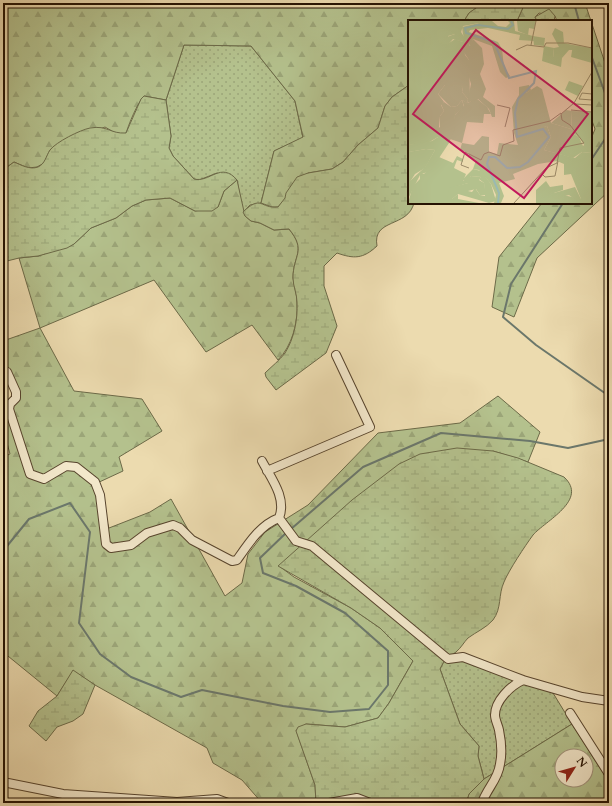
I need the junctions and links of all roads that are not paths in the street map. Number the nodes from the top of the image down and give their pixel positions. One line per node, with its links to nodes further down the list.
1 (336, 355): 4 (street)
2 (3, 374): 5 (street)
3 (262, 461): 4 (street)
4 (267, 471): 5 (street)
5 (280, 520): 6 (street)
6 (523, 680): 7 (street); 15 (street)
7 (609, 701)
8 (570, 713): 9 (street)
9 (609, 774)
10 (3, 782): 11 (street)
11 (176, 803): 12 (street)
12 (228, 803)
13 (329, 803): 14 (street)
14 (370, 803)
15 (482, 803)

